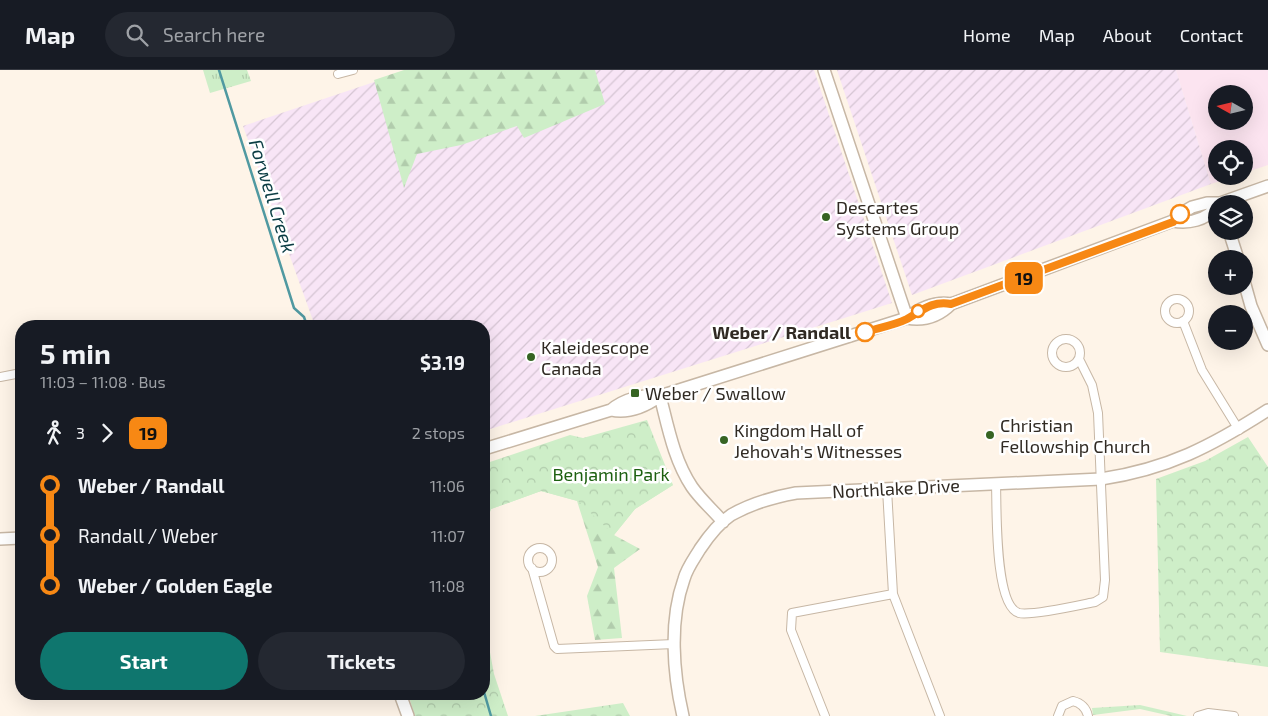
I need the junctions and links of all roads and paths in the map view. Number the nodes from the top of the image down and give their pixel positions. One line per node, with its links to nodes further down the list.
1 (353, 70): 3 (street)
2 (824, 70): 8 (street)
3 (338, 74)
4 (1268, 186): 5 (street)
5 (1245, 195)
6 (1208, 203): 8 (street)
7 (1248, 295): 10 (street)
8 (907, 318): 14 (street)
9 (1183, 321): 16 (street)
10 (1268, 345)
11 (1079, 359): 18 (street)
12 (15, 374): 13 (street)
13 (0, 377)
14 (660, 396): 17 (street); 21 (street)
15 (1268, 410): 16 (street, Northlake Drive)
16 (1239, 430): 18 (street, Northlake Drive)
17 (490, 447)
18 (1101, 479): 19 (street, Northlake Drive); 19 (street)
19 (996, 484): 20 (street, Northlake Drive)
20 (886, 489): 21 (street, Northlake Drive); 25 (street)
21 (723, 522): 26 (street, Northlake Drive)
22 (15, 538): 23 (street)
23 (0, 539)
24 (532, 568): 26 (street)
25 (894, 594): 30 (street); 31 (street)
26 (674, 644): 29 (street, Northlake Drive)
27 (402, 700): 28 (street)
28 (408, 716)
29 (683, 716)
30 (825, 716)
31 (940, 716)
32 (1058, 716): 33 (street)
33 (1088, 716)
34 (1198, 716): 35 (street)
35 (1234, 716)

